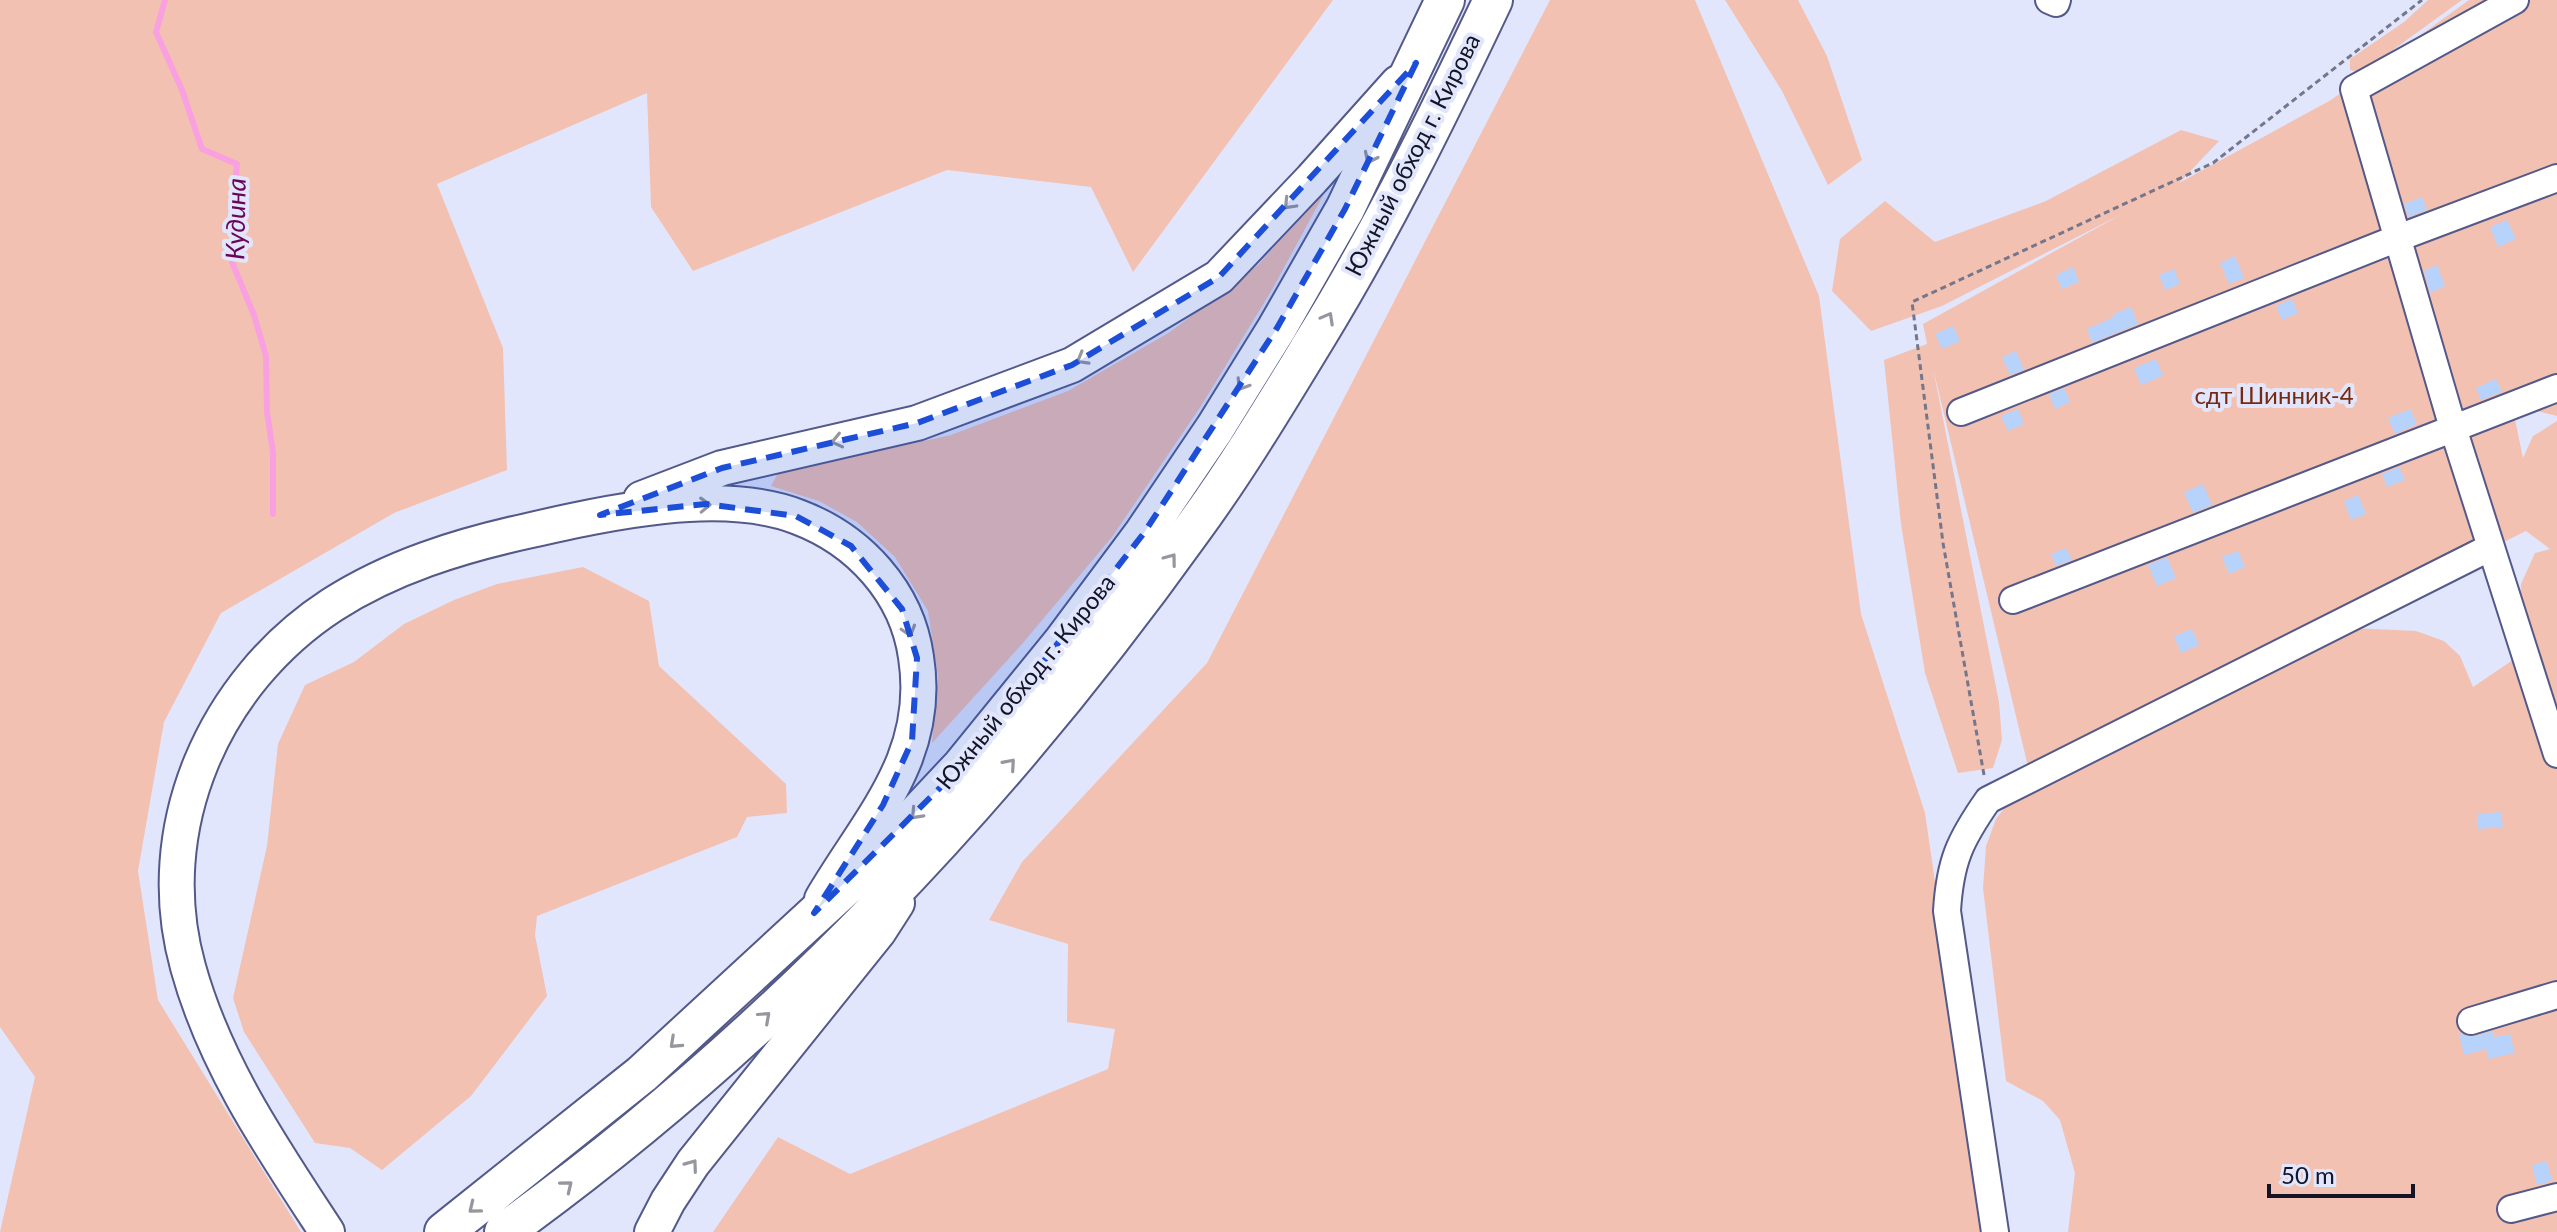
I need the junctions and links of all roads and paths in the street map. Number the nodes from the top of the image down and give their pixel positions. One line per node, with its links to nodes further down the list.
1 (1445, 0): 7 (highway, Южный обход г. Кирова)
2 (1493, 0): 18 (highway, Южный обход г. Кирова, one-way to 2)
3 (2049, 0): 4 (street)
4 (2057, 0)
5 (2422, 0): 17 (path)
6 (2515, 0): 9 (street)
7 (1416, 63): 13 (main road, one-way to 13); 19 (highway, Южный обход г. Кирова, one-way to 19)
8 (2557, 178): 9 (street)
9 (2398, 238): 11 (street); 12 (street)
10 (2557, 388): 12 (street)
11 (1961, 412)
12 (2453, 428): 14 (street); 15 (street)
13 (600, 515): 19 (main road, one-way to 19); 24 (main road)
14 (2491, 547): 16 (street); 17 (street)
15 (2013, 600)
16 (2557, 754)
17 (1988, 800): 28 (street)
18 (922, 864): 26 (highway, Южный обход г. Кирова, one-way to 18); 27 (main road, one-way to 18)
19 (814, 913): 25 (highway, Южный обход г. Кирова, one-way to 25)
20 (2557, 995): 21 (street)
21 (2471, 1021)
22 (2557, 1197): 23 (street)
23 (2511, 1209)
24 (327, 1232)
25 (444, 1232)
26 (504, 1232)
27 (652, 1232)
28 (1995, 1232)

